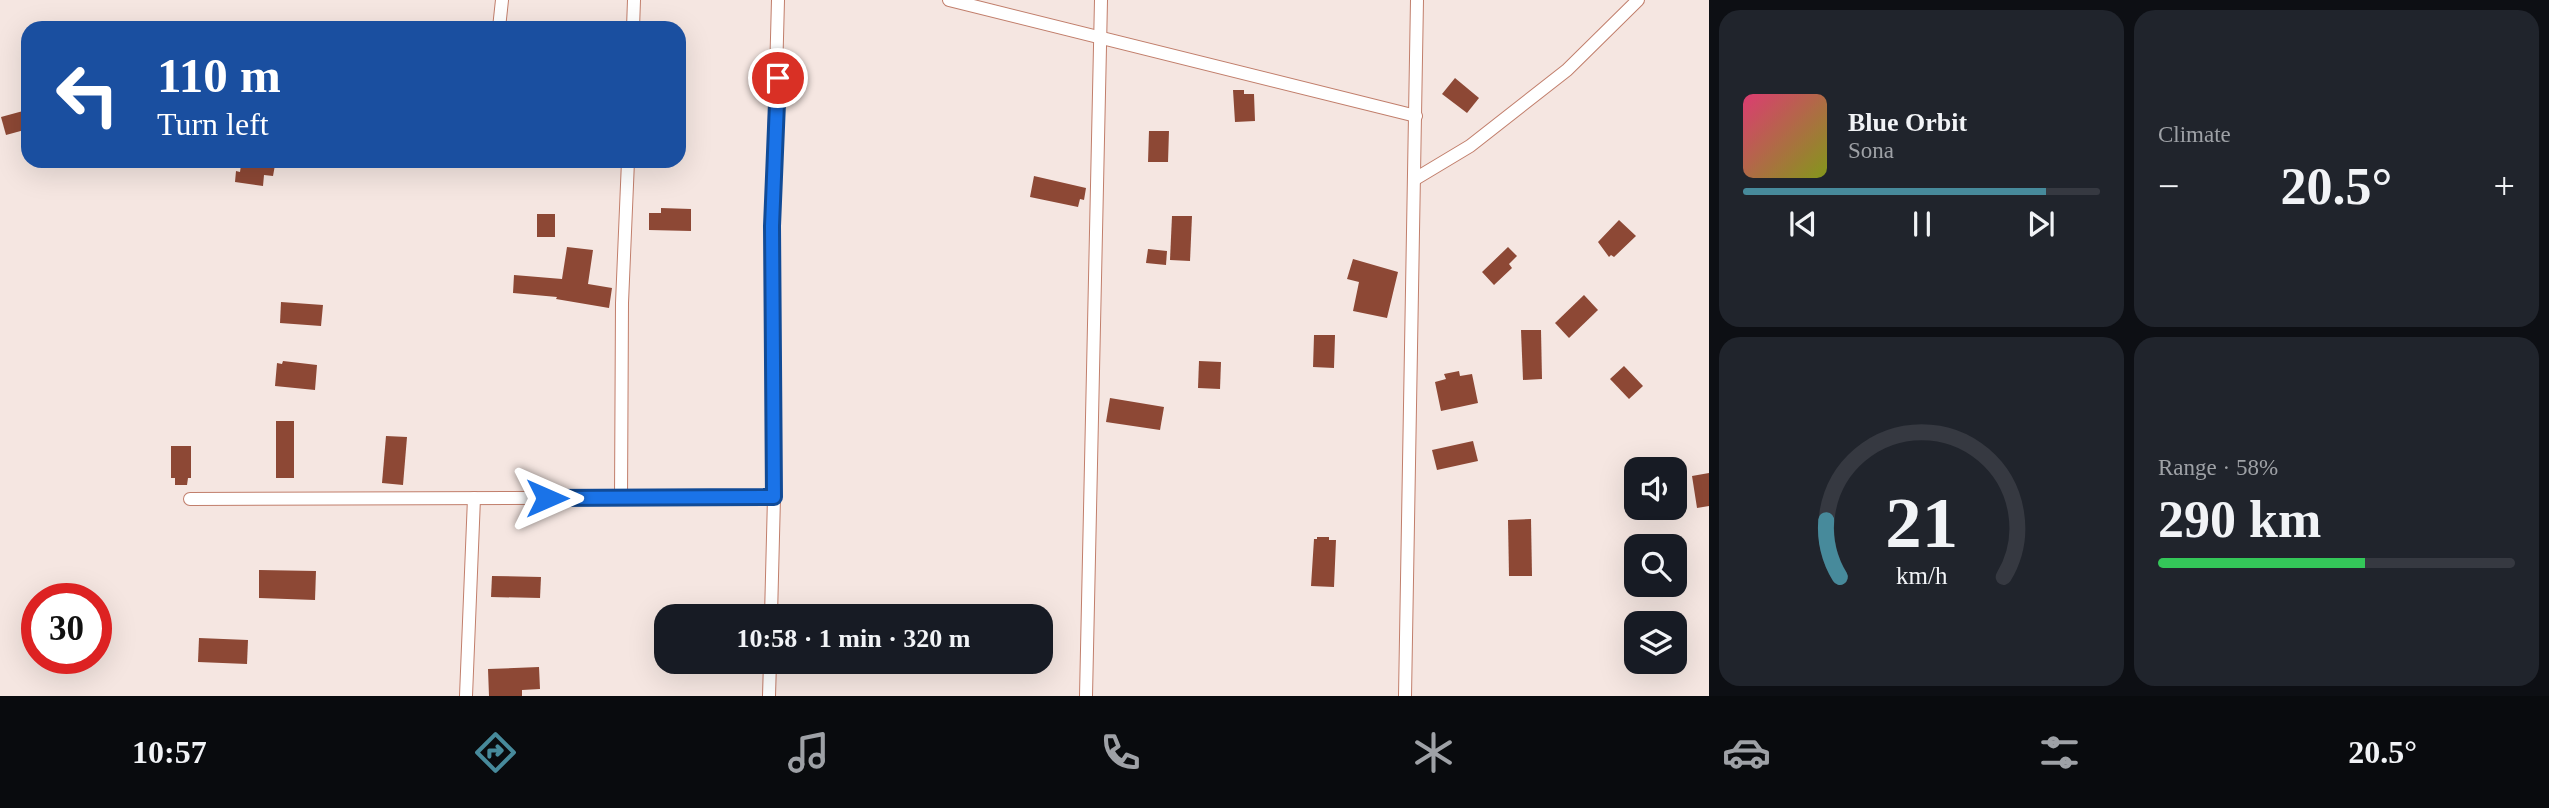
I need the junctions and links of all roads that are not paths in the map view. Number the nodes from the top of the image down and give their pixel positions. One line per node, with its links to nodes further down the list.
1 (502, 0): 8 (street)
2 (634, 0): 9 (street)
3 (778, 0): 14 (street)
4 (949, 0): 10 (street)
5 (1101, 0): 10 (street)
6 (1417, 0): 11 (street)
7 (1638, 0): 13 (street)
8 (500, 21)
9 (633, 21)
10 (1101, 38): 11 (street); 22 (street)
11 (1416, 116): 13 (street)
12 (628, 168): 16 (street)
13 (1415, 179): 23 (street)
14 (774, 497): 16 (street); 18 (street)
15 (474, 498): 16 (street); 17 (street); 20 (street)
16 (621, 498)
17 (190, 499)
18 (771, 604)
19 (769, 674): 21 (street)
20 (466, 696)
21 (769, 696)
22 (1086, 696)
23 (1405, 696)

